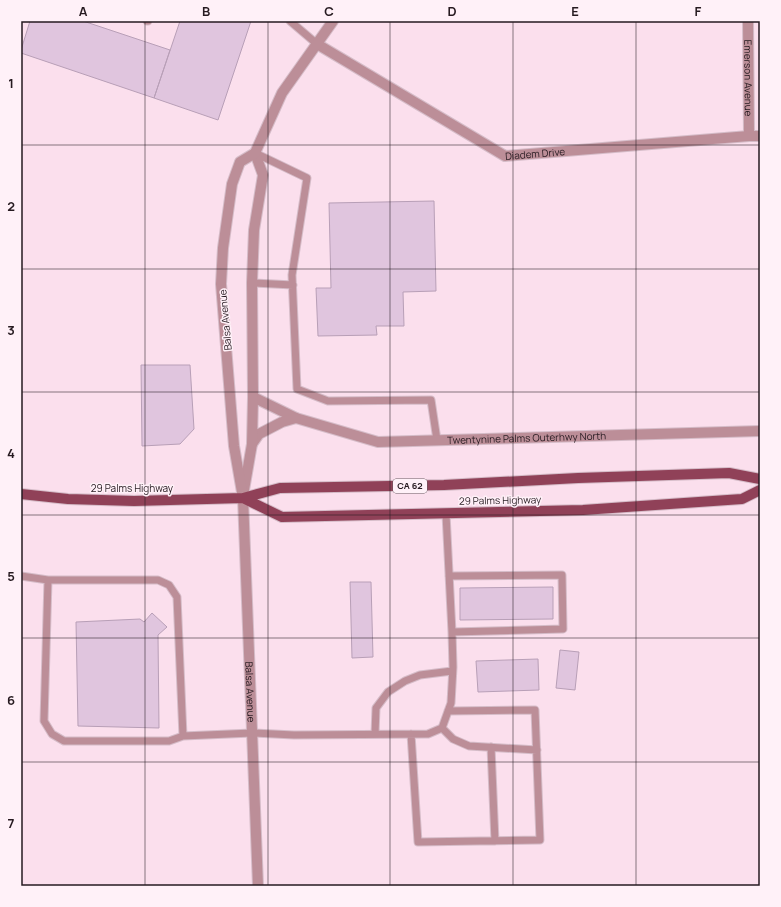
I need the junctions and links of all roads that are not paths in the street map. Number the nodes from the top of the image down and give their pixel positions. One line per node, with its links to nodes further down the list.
1 (290, 21): 4 (lane)
2 (333, 21): 4 (street)
3 (748, 21): 5 (street, Emerson Avenue)
4 (317, 44): 5 (street, Diadem Drive); 7 (street)
5 (749, 136): 6 (street, Diadem Drive)
6 (760, 136)
7 (255, 153): 8 (street, Balsa Avenue); 9 (lane); 18 (street, Balsa Avenue)
8 (252, 283): 9 (lane); 10 (street, Balsa Avenue)
9 (293, 285): 13 (lane)
10 (253, 397): 11 (street, Twentynine Palms Outerhwy North); 14 (street, Balsa Avenue)
11 (296, 418): 13 (street, Twentynine Palms Outerhwy North); 14 (street)
12 (760, 431): 13 (street, Twentynine Palms Outerhwy North)
13 (437, 440)
14 (252, 444): 18 (street, Balsa Avenue)
15 (760, 479): 18 (main road, 29 Palms Highway / CA 62)
16 (760, 490): 19 (main road, 29 Palms Highway / CA 62)
17 (21, 494): 18 (main road, 29 Palms Highway / CA 62)
18 (243, 498): 19 (main road, 29 Palms Highway / CA 62); 27 (street, Balsa Avenue)
19 (446, 514): 21 (lane)
20 (21, 576): 22 (lane)
21 (449, 576): 23 (lane); 23 (lane)
22 (48, 580): 30 (lane); 30 (lane)
23 (452, 632): 24 (lane)
24 (452, 671): 25 (lane); 28 (lane)
25 (448, 711): 26 (lane); 32 (lane)
26 (442, 728): 29 (lane); 31 (lane)
27 (252, 733): 28 (lane); 30 (lane); 34 (street, Balsa Avenue)
28 (375, 734): 29 (lane)
29 (411, 734): 33 (lane)
30 (183, 736)
31 (491, 747): 32 (lane); 33 (lane)
32 (536, 750): 33 (lane)
33 (495, 841)
34 (258, 886)

